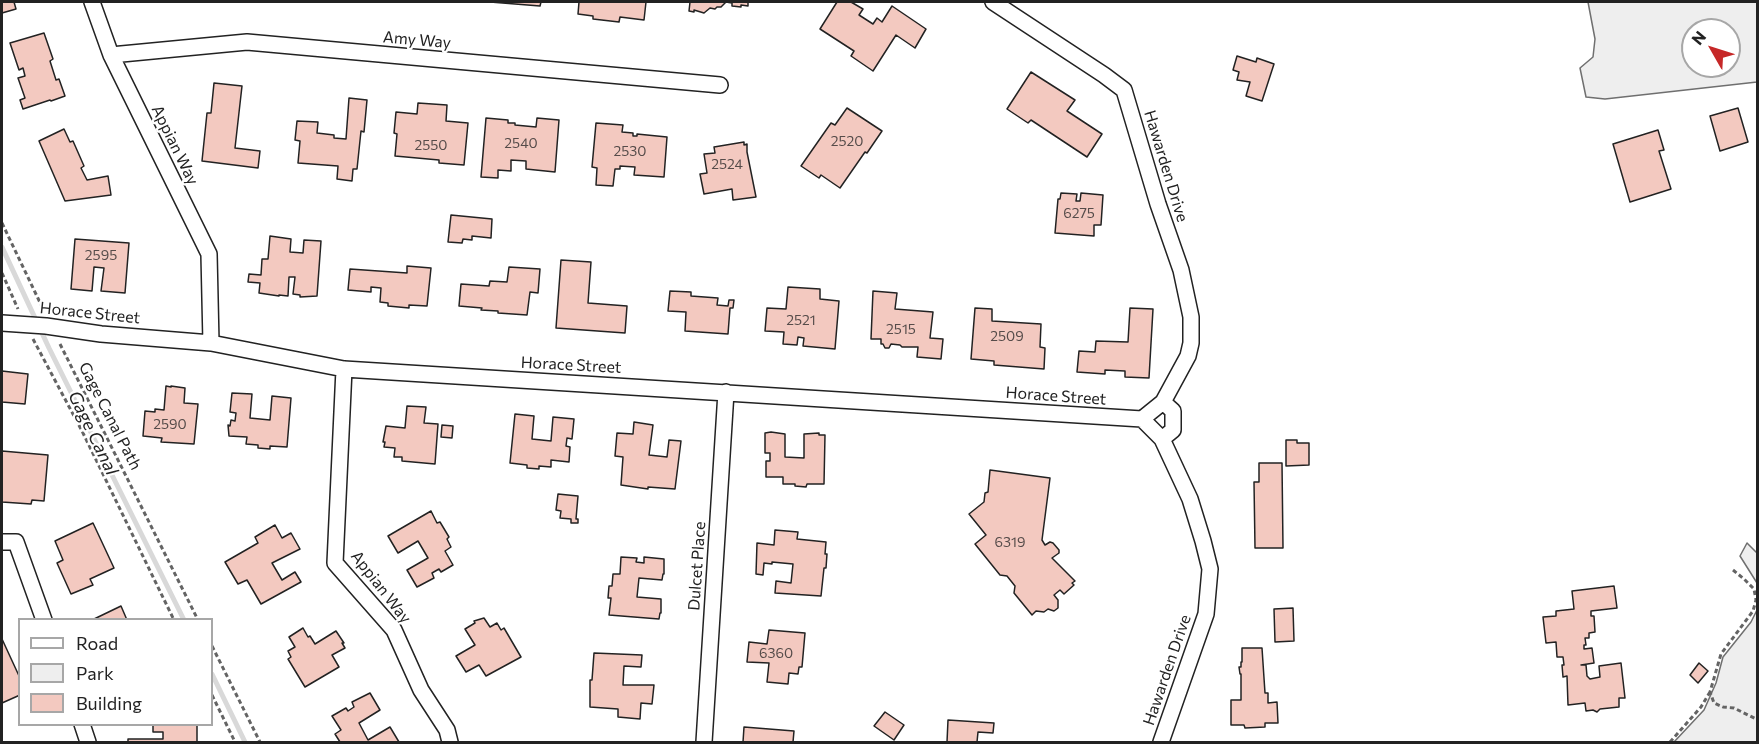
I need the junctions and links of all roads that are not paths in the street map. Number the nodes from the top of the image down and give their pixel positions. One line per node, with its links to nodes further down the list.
1 (92, 2): 3 (street, Appian Way)
2 (993, 2): 9 (street, Hawarden Drive)
3 (111, 55): 4 (street, Amy Way); 6 (street, Appian Way)
4 (720, 85)
5 (2, 323): 6 (street, Horace Street)
6 (211, 343): 7 (street, Horace Street)
7 (344, 369): 8 (street, Horace Street); 16 (street, Appian Way)
8 (726, 392): 10 (street, Horace Street); 17 (street, Dulcet Place)
9 (1163, 402): 10 (street, Hawarden Drive); 11 (street)
10 (1142, 419): 11 (street, Hawarden Drive)
11 (1162, 439): 18 (street, Hawarden Drive)
12 (2, 542): 13 (street)
13 (43, 618)
14 (83, 726): 15 (street)
15 (88, 742)
16 (450, 742)
17 (704, 742)
18 (1161, 742)

